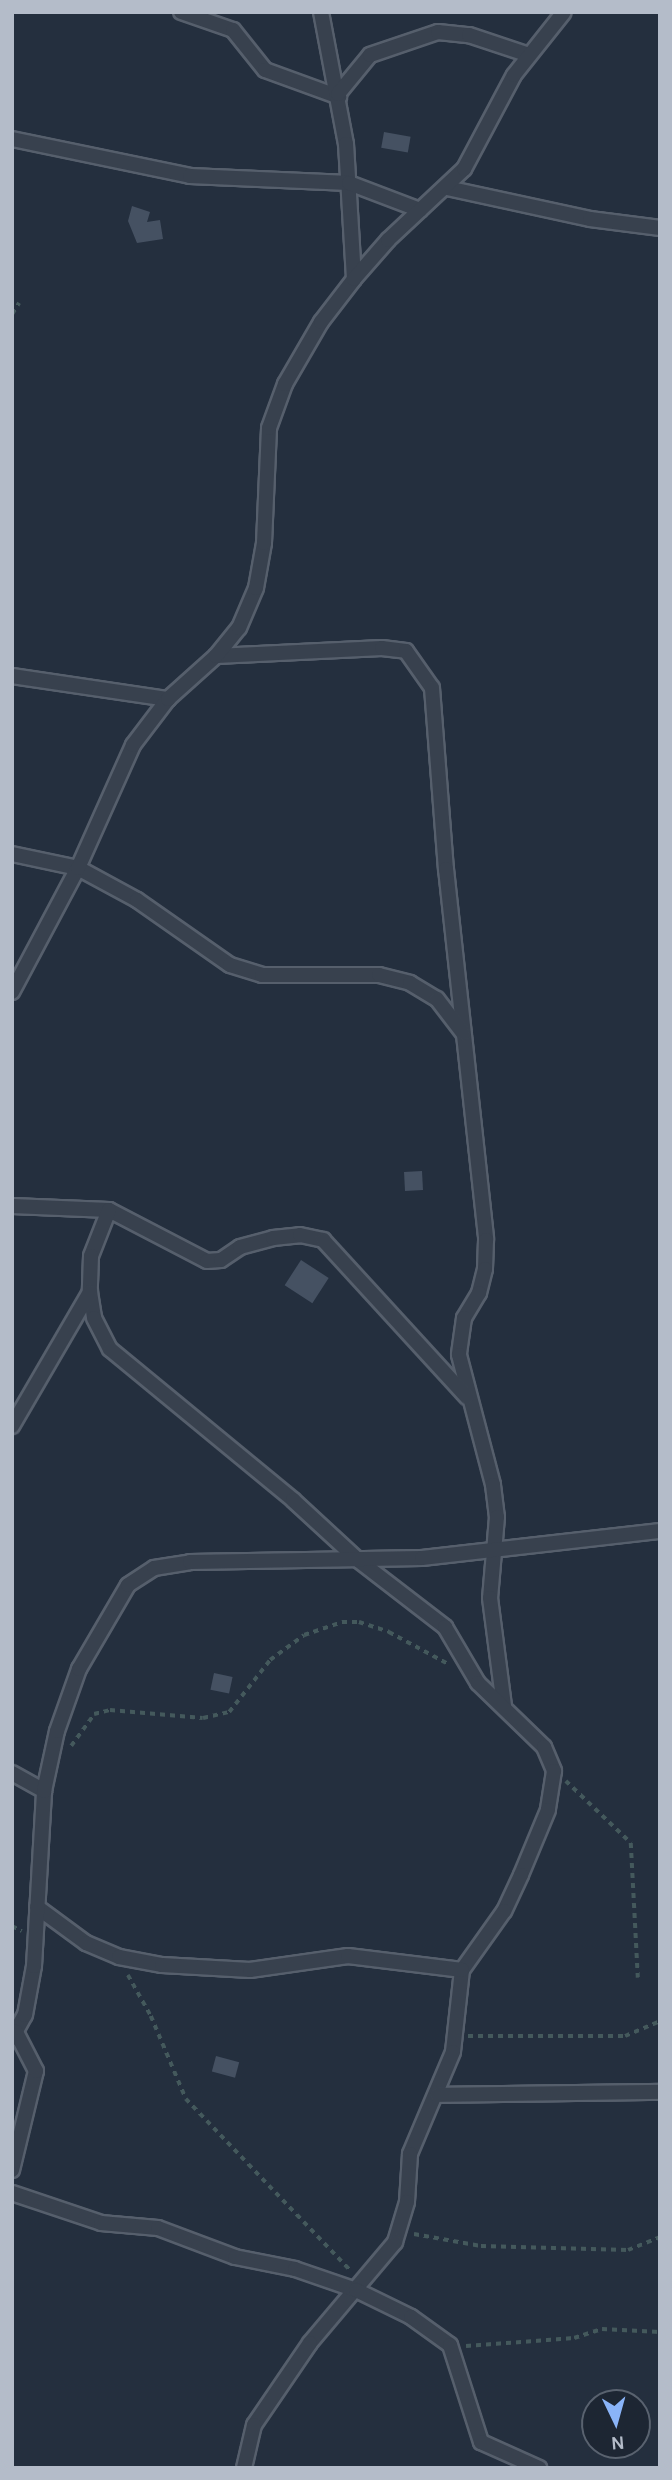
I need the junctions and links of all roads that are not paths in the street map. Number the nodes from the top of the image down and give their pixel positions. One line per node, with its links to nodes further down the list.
1 (181, 12): 5 (street)
2 (321, 12): 5 (street)
3 (564, 12): 4 (street)
4 (529, 55): 5 (street); 8 (street)
5 (339, 96): 7 (street)
6 (12, 139): 7 (street)
7 (349, 183): 9 (street); 11 (street)
8 (447, 188): 9 (street); 10 (street)
9 (420, 210): 11 (street)
10 (660, 228)
11 (354, 279): 12 (street)
12 (216, 656): 14 (street); 18 (street)
13 (12, 676): 14 (street)
14 (168, 699): 16 (street)
15 (12, 854): 16 (street)
16 (78, 868): 17 (street); 18 (street)
17 (12, 992)
18 (464, 1034): 22 (street)
19 (12, 1206): 20 (street)
20 (109, 1210): 21 (street); 22 (street)
21 (90, 1292): 23 (street); 26 (street)
22 (467, 1397): 25 (street)
23 (12, 1426)
24 (660, 1531): 25 (street)
25 (495, 1550): 26 (street); 27 (street)
26 (358, 1560): 27 (street); 29 (street)
27 (505, 1706): 31 (street)
28 (12, 1773): 29 (street)
29 (44, 1791): 30 (street)
30 (37, 1907): 31 (street); 32 (street)
31 (462, 1970): 34 (street)
32 (14, 2035): 35 (street)
33 (660, 2092): 34 (street)
34 (437, 2095): 37 (street)
35 (12, 2170)
36 (12, 2193): 37 (street)
37 (359, 2286): 38 (street); 39 (street)
38 (244, 2468)
39 (539, 2468)

